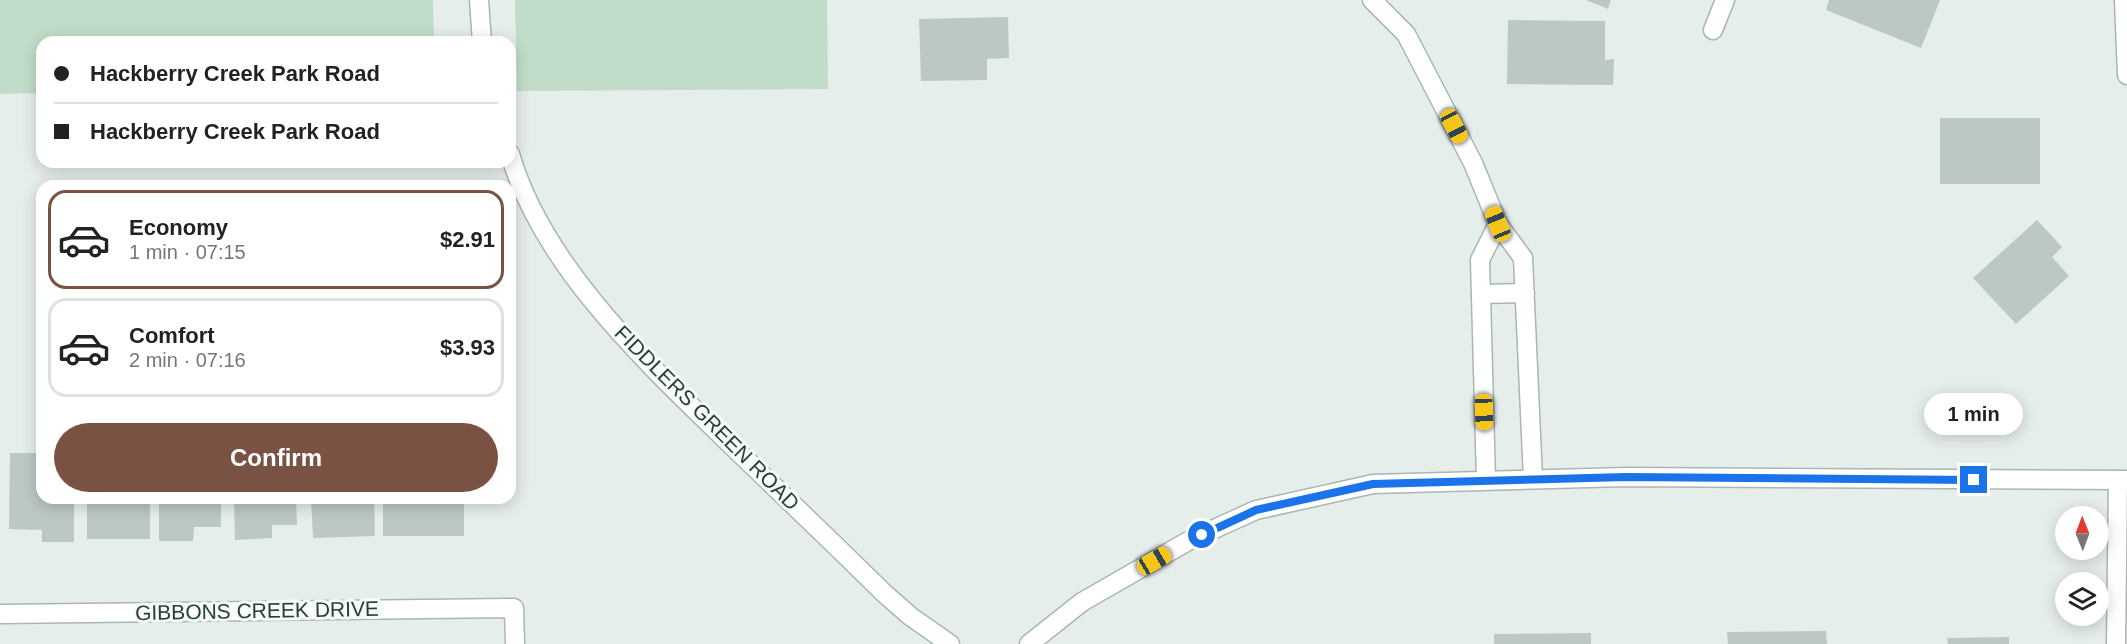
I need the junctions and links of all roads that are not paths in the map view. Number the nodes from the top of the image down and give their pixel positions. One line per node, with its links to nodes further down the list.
1 (479, 0): 6 (street)
2 (1372, 0): 9 (street)
3 (1725, 0): 5 (street)
4 (2124, 0): 7 (street)
5 (1713, 30)
6 (482, 36)
7 (2127, 75)
8 (514, 168): 17 (street, FIDDLERS GREEN ROAD)
9 (1498, 224): 10 (street); 11 (street)
10 (1525, 292): 11 (street); 12 (street)
11 (1481, 294): 13 (street)
12 (1533, 479): 13 (street); 14 (street)
13 (1486, 480): 18 (street)
14 (2122, 480): 19 (street)
15 (0, 614): 16 (street, GIBBONS CREEK DRIVE)
16 (515, 644)
17 (950, 644)
18 (1029, 644)
19 (2116, 644)

